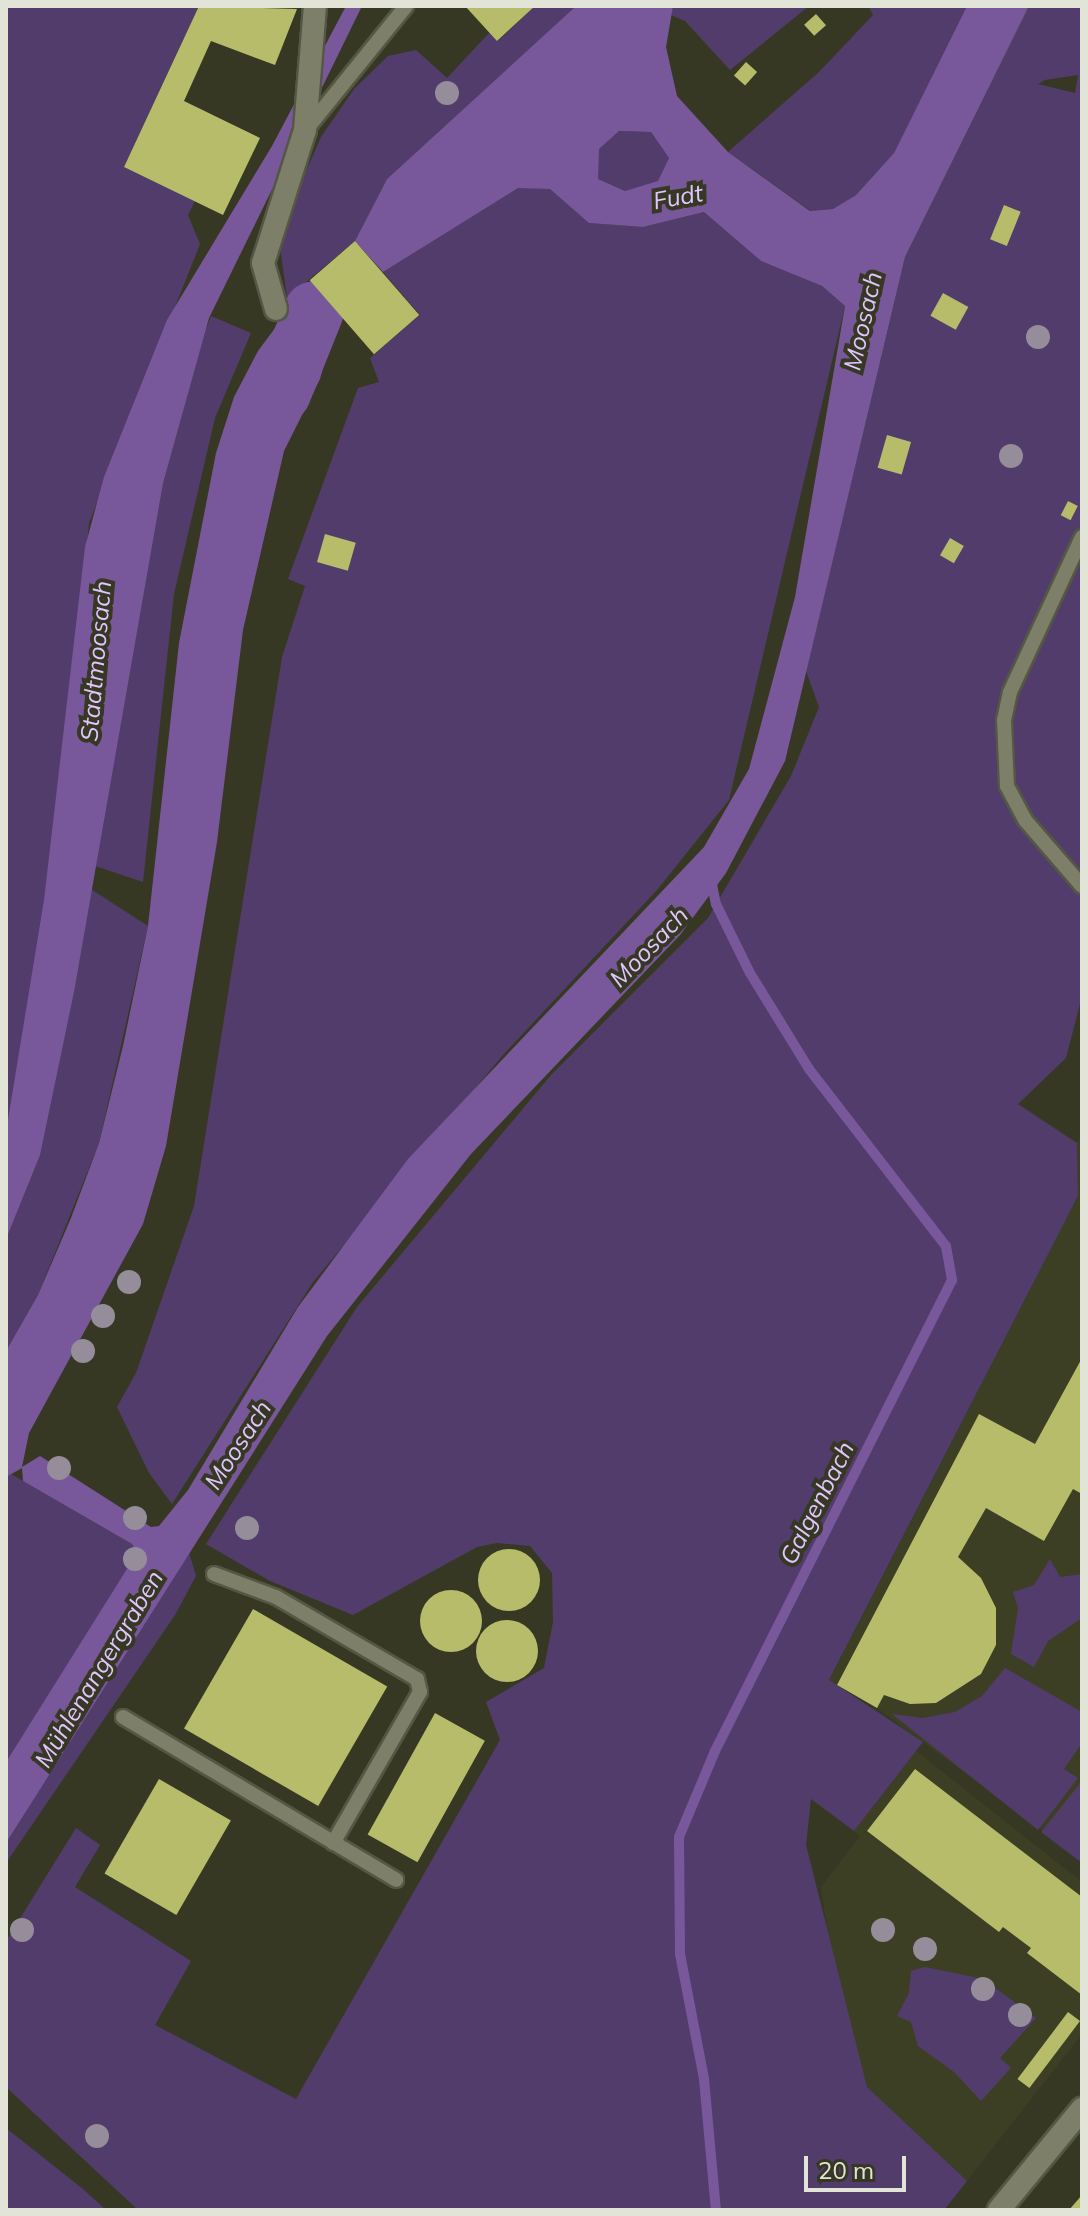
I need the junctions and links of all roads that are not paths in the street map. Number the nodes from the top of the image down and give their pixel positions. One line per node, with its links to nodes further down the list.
1 (315, 6): 3 (street)
2 (406, 6): 3 (lane)
3 (305, 130): 4 (street)
4 (276, 309)
5 (1082, 537): 6 (lane)
6 (1082, 886)
7 (214, 1574): 9 (lane)
8 (123, 1717): 9 (lane)
9 (333, 1843): 10 (lane)
10 (396, 1880)
11 (1080, 2116): 12 (street)
12 (999, 2210)

